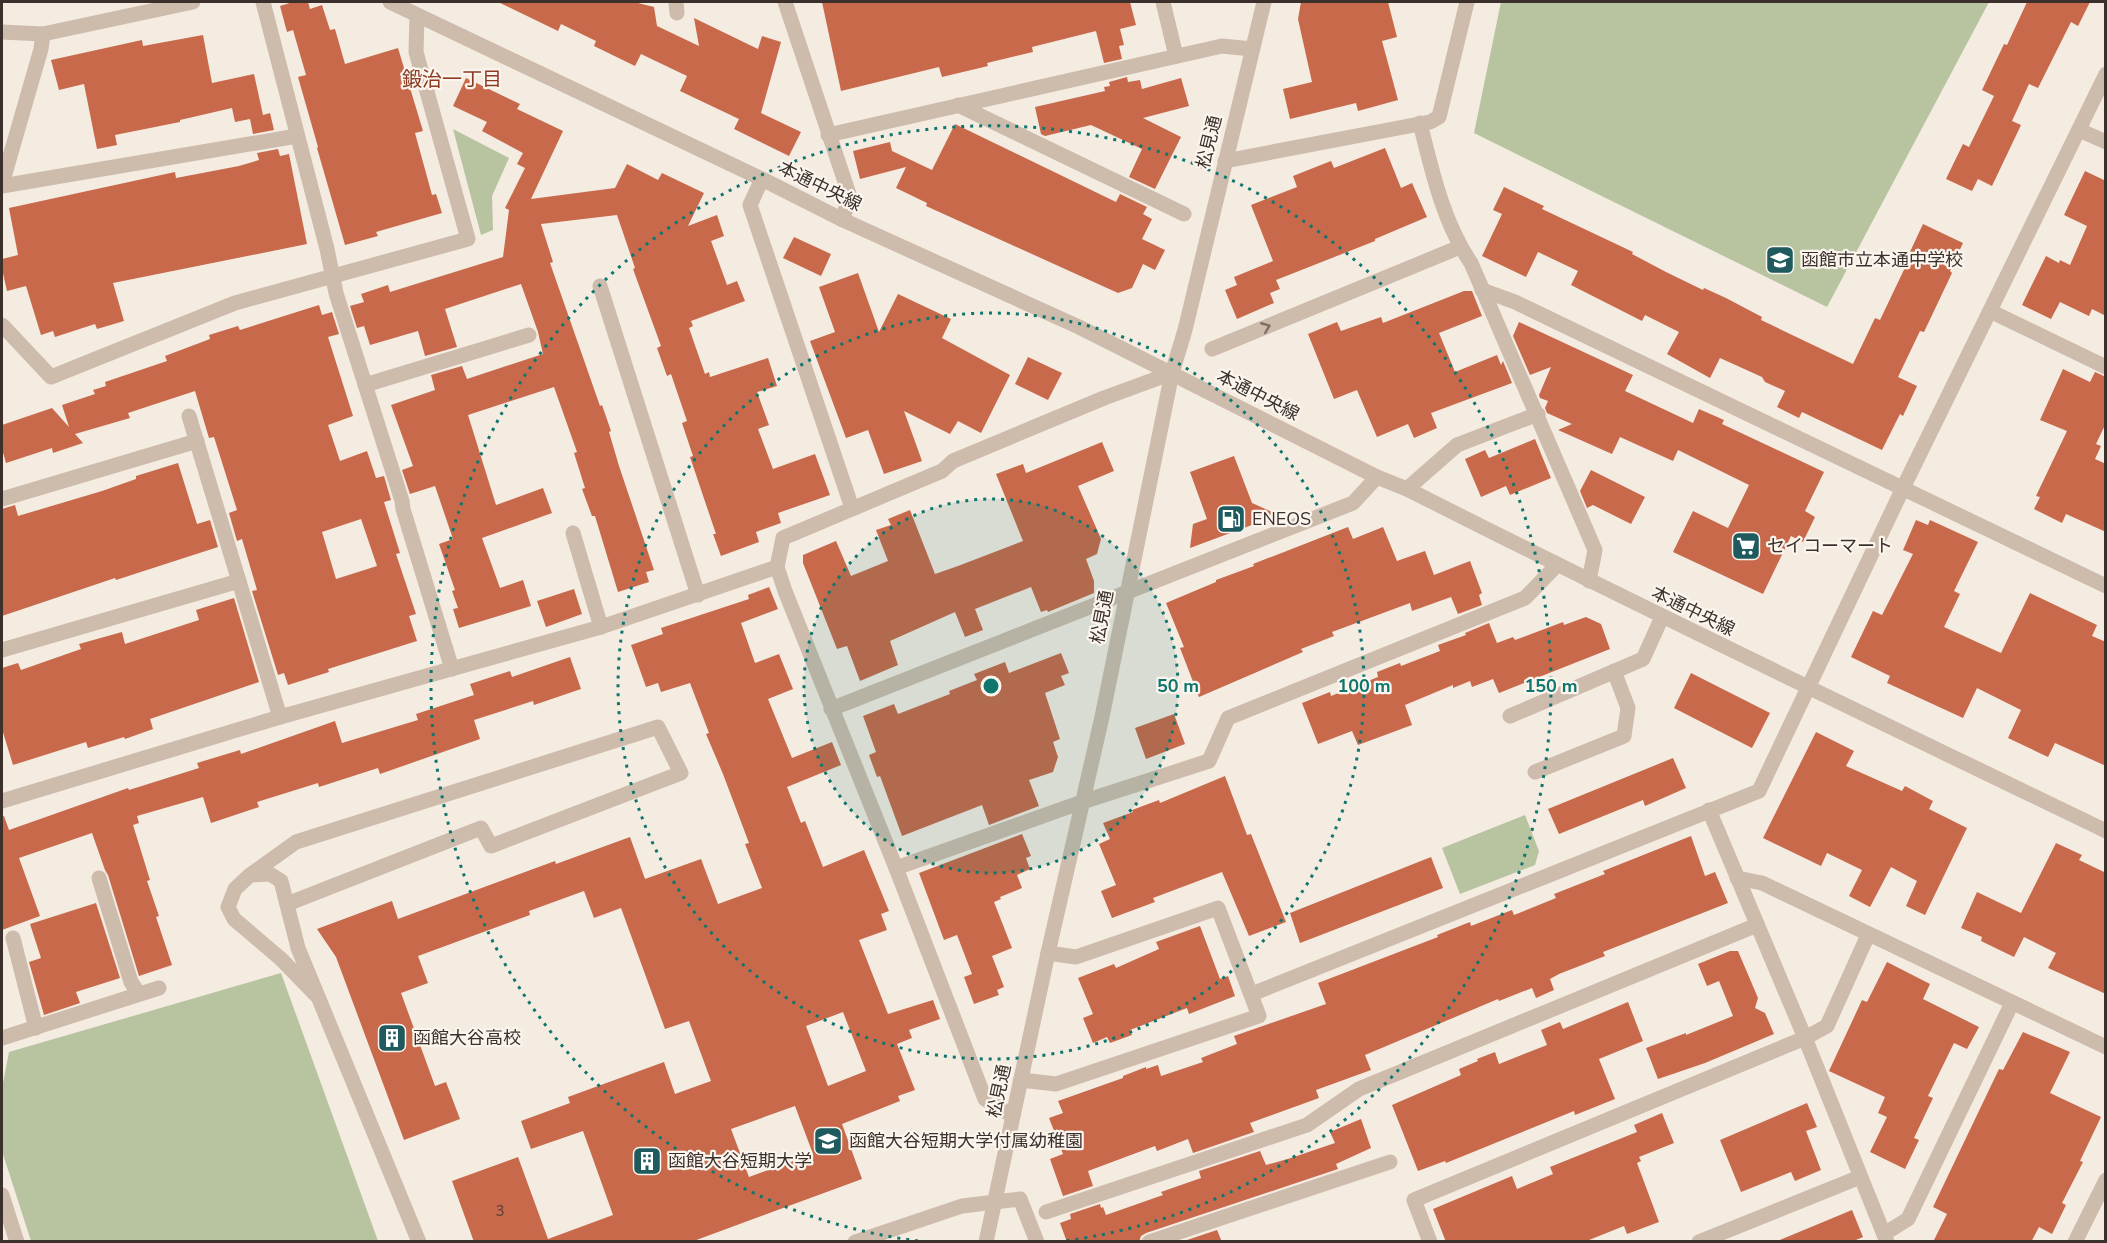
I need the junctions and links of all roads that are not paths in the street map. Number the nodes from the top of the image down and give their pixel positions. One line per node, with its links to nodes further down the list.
1 (193, 2): 10 (street)
2 (263, 2): 18 (street)
3 (390, 2): 8 (street, 本通中央線)
4 (785, 2): 17 (street)
5 (1163, 2): 12 (street)
6 (1264, 2): 11 (street, 松見通)
7 (1467, 2): 15 (street)
8 (417, 16): 21 (street, 本通中央線); 26 (street)
9 (2, 32): 10 (street)
10 (43, 34): 22 (street)
11 (1252, 49): 12 (street); 20 (street, 松見通)
12 (1176, 56): 14 (street)
13 (2106, 74): 16 (street)
14 (958, 105): 17 (street); 23 (street)
15 (1420, 123): 20 (street); 25 (street)
16 (2079, 130): 19 (street); 29 (street)
17 (828, 135): 24 (street)
18 (297, 136): 22 (street); 26 (street)
19 (2106, 142)
20 (1225, 161): 34 (street, 松見通)
21 (762, 179): 24 (street, 本通中央線); 43 (street)
22 (2, 185)
23 (1184, 214)
24 (843, 220): 34 (street, 本通中央線)
25 (1460, 247): 28 (street); 32 (street, one-way to 25)
26 (332, 276): 30 (street); 35 (street)
27 (600, 286): 51 (street)
28 (1482, 290): 36 (street); 40 (street)
29 (1990, 311): 33 (street); 40 (street)
30 (2, 325)
31 (529, 335): 35 (street)
32 (1212, 349)
33 (2106, 367)
34 (1172, 373): 39 (street, 本通中央線); 43 (street); 50 (street, 松見通)
35 (365, 386): 55 (street)
36 (1538, 414): 41 (street); 47 (street)
37 (189, 416): 38 (street)
38 (196, 441): 42 (street); 48 (street)
39 (1377, 477): 41 (street, 本通中央線); 50 (street)
40 (1903, 488): 49 (street); 57 (street)
41 (1407, 489): 45 (street, 本通中央線)
42 (2, 499)
43 (852, 508): 46 (street)
44 (573, 533): 53 (street)
45 (1557, 565): 47 (street, 本通中央線); 63 (street)
46 (777, 567): 51 (street); 58 (street)
47 (1589, 581): 52 (street, 本通中央線)
48 (239, 582): 54 (street); 60 (street)
49 (2106, 586)
50 (1127, 594): 58 (street); 63 (street, 松見通)
51 (698, 595): 53 (street)
52 (1662, 617): 56 (street); 57 (street, 本通中央線)
53 (601, 627): 55 (street)
54 (2, 650)
55 (452, 669): 60 (street)
56 (1614, 671): 59 (street); 61 (street)
57 (1809, 689): 64 (street); 65 (street, 本通中央線)
58 (831, 709): 66 (street)
59 (1510, 716)
60 (280, 717): 62 (street)
61 (1535, 772)
62 (2, 801)
63 (1082, 802): 66 (street); 74 (street, 松見通)
64 (1709, 810): 69 (street); 77 (street)
65 (2106, 831)
66 (896, 868): 85 (street)
67 (250, 875): 70 (street); 70 (street); 78 (street)
68 (99, 878): 76 (street)
69 (1737, 878): 71 (street); 72 (street)
70 (287, 904): 78 (street)
71 (1756, 925): 82 (street); 91 (street)
72 (1868, 935): 79 (street); 82 (street)
73 (13, 938): 80 (street)
74 (1048, 953): 77 (street); 84 (street, 松見通)
75 (159, 988): 76 (street)
76 (139, 994): 80 (street)
77 (1251, 994): 84 (street)
78 (317, 996): 94 (street)
79 (2012, 1003): 83 (street); 92 (street)
80 (36, 1028): 81 (street)
81 (2, 1038)
82 (1805, 1038): 87 (street); 99 (street)
83 (2106, 1047)
84 (1021, 1080): 85 (street, 松見通)
85 (1013, 1116): 90 (street, 松見通)
86 (1390, 1162): 98 (street)
87 (1860, 1177): 92 (street); 100 (street)
88 (2106, 1180): 101 (street)
89 (2, 1195): 93 (street)
90 (995, 1202): 95 (street); 96 (street, 松見通); 97 (street)
91 (1046, 1212)
92 (1885, 1238)
93 (16, 1242)
94 (419, 1242)
95 (855, 1242)
96 (986, 1242)
97 (1037, 1242)
98 (1149, 1242)
99 (1430, 1242)
100 (1699, 1242)
101 (2075, 1242)

